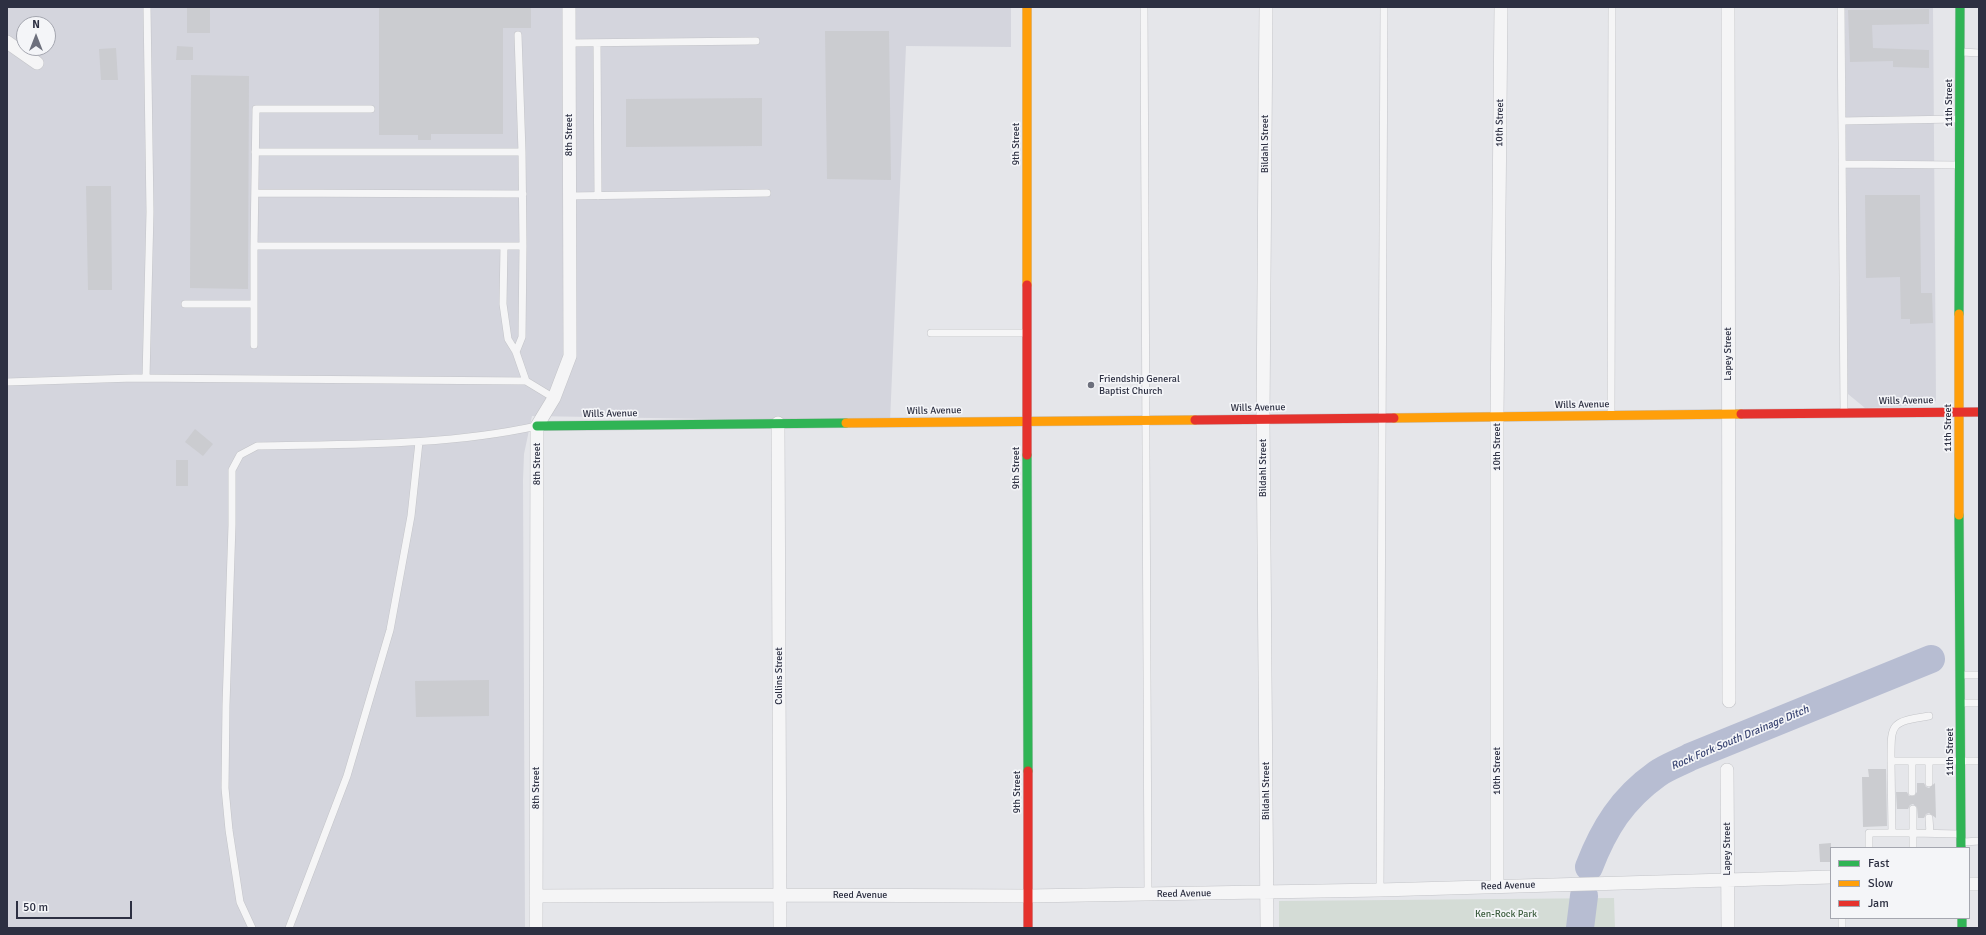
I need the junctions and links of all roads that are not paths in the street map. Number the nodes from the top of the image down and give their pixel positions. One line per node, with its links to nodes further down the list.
1 (147, 7): 41 (lane)
2 (569, 7): 15 (street, 8th Street)
3 (1027, 7): 38 (street, 9th Street)
4 (1144, 7): 53 (lane)
5 (1266, 7): 52 (street, Bildahl Street)
6 (1384, 7): 51 (lane)
7 (1501, 7): 50 (street, 10th Street)
8 (1612, 7): 49 (lane)
9 (1728, 7): 48 (street, Lapey Street)
10 (1841, 7): 22 (lane)
11 (1960, 7): 17 (street, 11th Street)
12 (518, 35): 24 (lane)
13 (756, 41): 16 (lane)
14 (7, 42): 19 (street)
15 (569, 43): 16 (lane); 30 (street, 8th Street)
16 (597, 43): 31 (lane)
17 (1960, 52): 18 (lane); 21 (street, 11th Street)
18 (1979, 53)
19 (37, 63)
20 (371, 109): 23 (lane)
21 (1960, 119): 22 (lane); 26 (street, 11th Street)
22 (1842, 121): 25 (lane)
23 (255, 152): 24 (lane); 28 (lane)
24 (522, 152): 29 (lane)
25 (1842, 164): 26 (lane); 47 (lane)
26 (1960, 165): 45 (street, 11th Street)
27 (767, 193): 31 (lane)
28 (255, 194): 29 (lane); 32 (lane)
29 (523, 194): 34 (lane)
30 (570, 196): 31 (lane); 44 (street, 8th Street)
31 (598, 196)
32 (254, 246): 33 (lane); 36 (lane)
33 (504, 246): 34 (lane); 40 (lane)
34 (523, 246): 40 (lane)
35 (185, 304): 36 (lane)
36 (254, 304): 39 (lane)
37 (932, 333): 38 (lane)
38 (1027, 333): 54 (street, 9th Street)
39 (254, 345)
40 (516, 352): 42 (lane)
41 (146, 378): 42 (lane); 43 (lane)
42 (526, 381): 44 (lane)
43 (7, 382)
44 (554, 398): 56 (street, 8th Street)
45 (1959, 412): 46 (street, Wills Avenue); 47 (street, Wills Avenue); 58 (street, 11th Street)
46 (1979, 412)
47 (1844, 413): 48 (street, Wills Avenue)
48 (1728, 414): 49 (street, Wills Avenue); 60 (street, Lapey Street)
49 (1611, 415): 50 (street, Wills Avenue)
50 (1497, 416): 51 (street, Wills Avenue); 83 (street, 10th Street)
51 (1382, 417): 52 (street, Wills Avenue); 84 (lane)
52 (1263, 419): 53 (street, Wills Avenue); 85 (street, Bildahl Street)
53 (1146, 420): 54 (street, Wills Avenue); 86 (lane)
54 (1027, 421): 55 (street, Wills Avenue); 89 (street, 9th Street)
55 (778, 423): 56 (street, Wills Avenue); 87 (street, Collins Street)
56 (537, 426): 57 (lane); 88 (street, 8th Street)
57 (419, 442): 90 (lane); 91 (lane)
58 (1960, 675): 59 (lane); 61 (street, 11th Street)
59 (1979, 675)
60 (1729, 701)
61 (1960, 703): 62 (lane); 67 (street, 11th Street)
62 (1979, 703)
63 (1929, 716): 64 (lane)
64 (1890, 761): 65 (lane); 74 (lane)
65 (1912, 761): 66 (lane); 71 (lane)
66 (1929, 761): 67 (lane); 70 (lane)
67 (1961, 761): 68 (lane); 77 (street, 11th Street)
68 (1979, 761)
69 (1727, 770): 82 (street, Lapey Street)
70 (1929, 783)
71 (1912, 792)
72 (1912, 809): 75 (lane)
73 (1929, 818): 76 (lane)
74 (1892, 833): 75 (lane); 79 (lane)
75 (1913, 833): 76 (lane); 80 (lane)
76 (1930, 833): 77 (lane)
77 (1961, 841): 78 (lane)
78 (1979, 841)
79 (1869, 847)
80 (1913, 847)
81 (1830, 877): 82 (street, Reed Avenue)
82 (1727, 879): 83 (street, Reed Avenue); 96 (street, Lapey Street)
83 (1497, 887): 84 (street, Reed Avenue)
84 (1380, 890): 85 (street, Reed Avenue)
85 (1266, 892): 86 (street, Reed Avenue); 95 (street, Bildahl Street)
86 (1148, 894): 89 (street, Reed Avenue)
87 (780, 895): 88 (street, Reed Avenue); 89 (street, Reed Avenue); 93 (street, Collins Street)
88 (536, 896): 92 (street, 8th Street)
89 (1028, 896): 94 (street, 9th Street)
90 (252, 928)
91 (289, 928)
92 (536, 928)
93 (780, 928)
94 (1028, 928)
95 (1267, 928)
96 (1728, 928)

